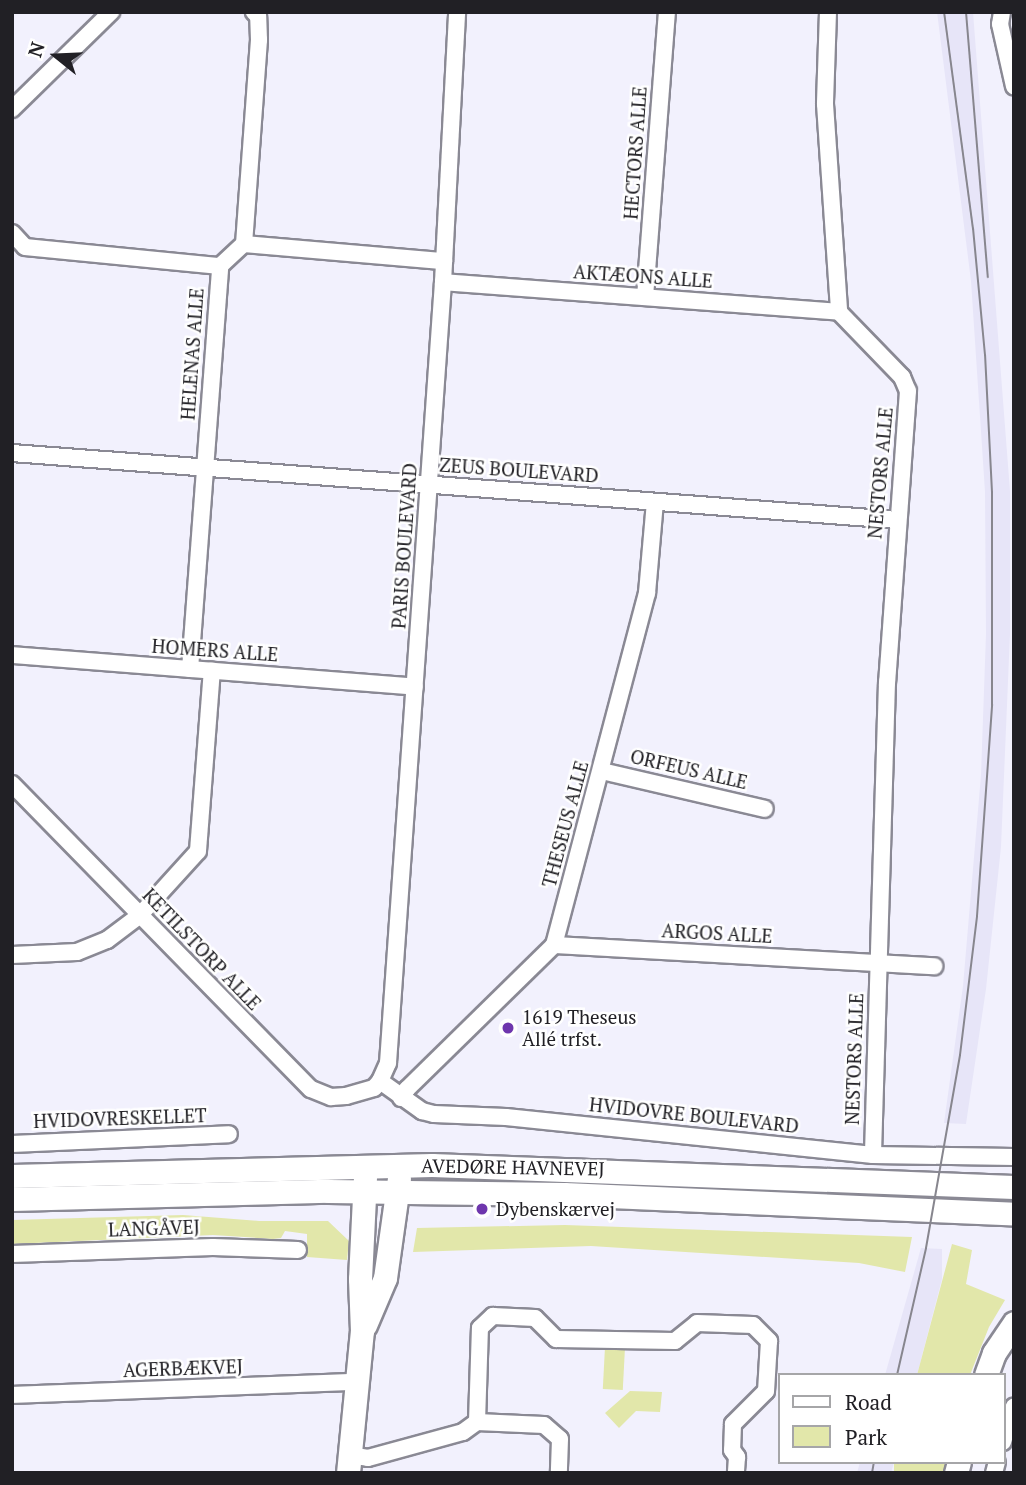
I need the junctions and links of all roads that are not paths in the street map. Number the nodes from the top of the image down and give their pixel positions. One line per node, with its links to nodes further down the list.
1 (111, 12): 8 (street)
2 (254, 12): 10 (street)
3 (457, 12): 11 (street, PARIS BOULEVARD)
4 (667, 12): 14 (street, HECTORS ALLE)
5 (828, 12): 15 (street)
6 (1002, 12): 7 (street)
7 (1014, 86)
8 (12, 109)
9 (12, 233): 12 (street)
10 (244, 244): 11 (street); 12 (street, HELENAS ALLE)
11 (444, 261): 13 (street, PARIS BOULEVARD)
12 (220, 266): 17 (street, HELENAS ALLE)
13 (443, 282): 14 (street, AKTÆONS ALLE); 18 (street, PARIS BOULEVARD)
14 (645, 297): 15 (street, AKTÆONS ALLE)
15 (839, 312): 20 (street, NESTORS ALLE)
16 (12, 453): 17 (street, ZEUS BOULEVARD)
17 (205, 467): 18 (street, ZEUS BOULEVARD); 22 (street, HELENAS ALLE)
18 (430, 485): 19 (street, ZEUS BOULEVARD); 24 (street, PARIS BOULEVARD)
19 (655, 502): 20 (street, ZEUS BOULEVARD); 25 (street, THESEUS ALLE)
20 (897, 520): 31 (street, NESTORS ALLE)
21 (12, 655): 22 (street, HOMERS ALLE)
22 (190, 669): 23 (street, HOMERS ALLE)
23 (212, 671): 24 (street, HOMERS ALLE); 28 (street)
24 (415, 687): 33 (street, PARIS BOULEVARD)
25 (602, 771): 27 (street, ORFEUS ALLE); 29 (street, THESEUS ALLE)
26 (12, 783): 28 (street, KETILSTORP ALLE)
27 (765, 809)
28 (140, 915): 30 (street); 33 (street, KETILSTORP ALLE)
29 (554, 945): 31 (street, ARGOS ALLE); 34 (street)
30 (12, 955)
31 (878, 963): 32 (street); 37 (street, NESTORS ALLE)
32 (934, 966)
33 (380, 1081): 34 (street, HVIDOVRE BOULEVARD)
34 (401, 1098): 37 (street, HVIDOVRE BOULEVARD)
35 (229, 1134): 36 (street, HVIDOVRESKELLET)
36 (12, 1144)
37 (873, 1155): 38 (street, HVIDOVRE BOULEVARD)
38 (1014, 1157)
39 (366, 1165): 40 (street, AVEDØRE HAVNEVEJ); 41 (street, AVEDØRE HAVNEVEJ); 43 (street)
40 (401, 1165): 42 (street, AVEDØRE HAVNEVEJ); 44 (street)
41 (12, 1176)
42 (1014, 1186)
43 (365, 1192): 44 (street, AVEDØRE HAVNEVEJ); 45 (street, AVEDØRE HAVNEVEJ); 50 (street)
44 (398, 1192): 46 (street, AVEDØRE HAVNEVEJ); 50 (street)
45 (12, 1199)
46 (1011, 1216)
47 (298, 1250): 48 (street, LANGÅVEJ)
48 (12, 1254)
49 (1014, 1323): 51 (street)
50 (362, 1331): 52 (street)
51 (987, 1373)
52 (355, 1382): 53 (street, AGERBÆKVEJ); 57 (street)
53 (12, 1395)
54 (1014, 1407): 56 (street)
55 (477, 1422): 57 (street); 58 (street); 59 (street)
56 (1005, 1436)
57 (349, 1464)
58 (559, 1473)
59 (736, 1473)

